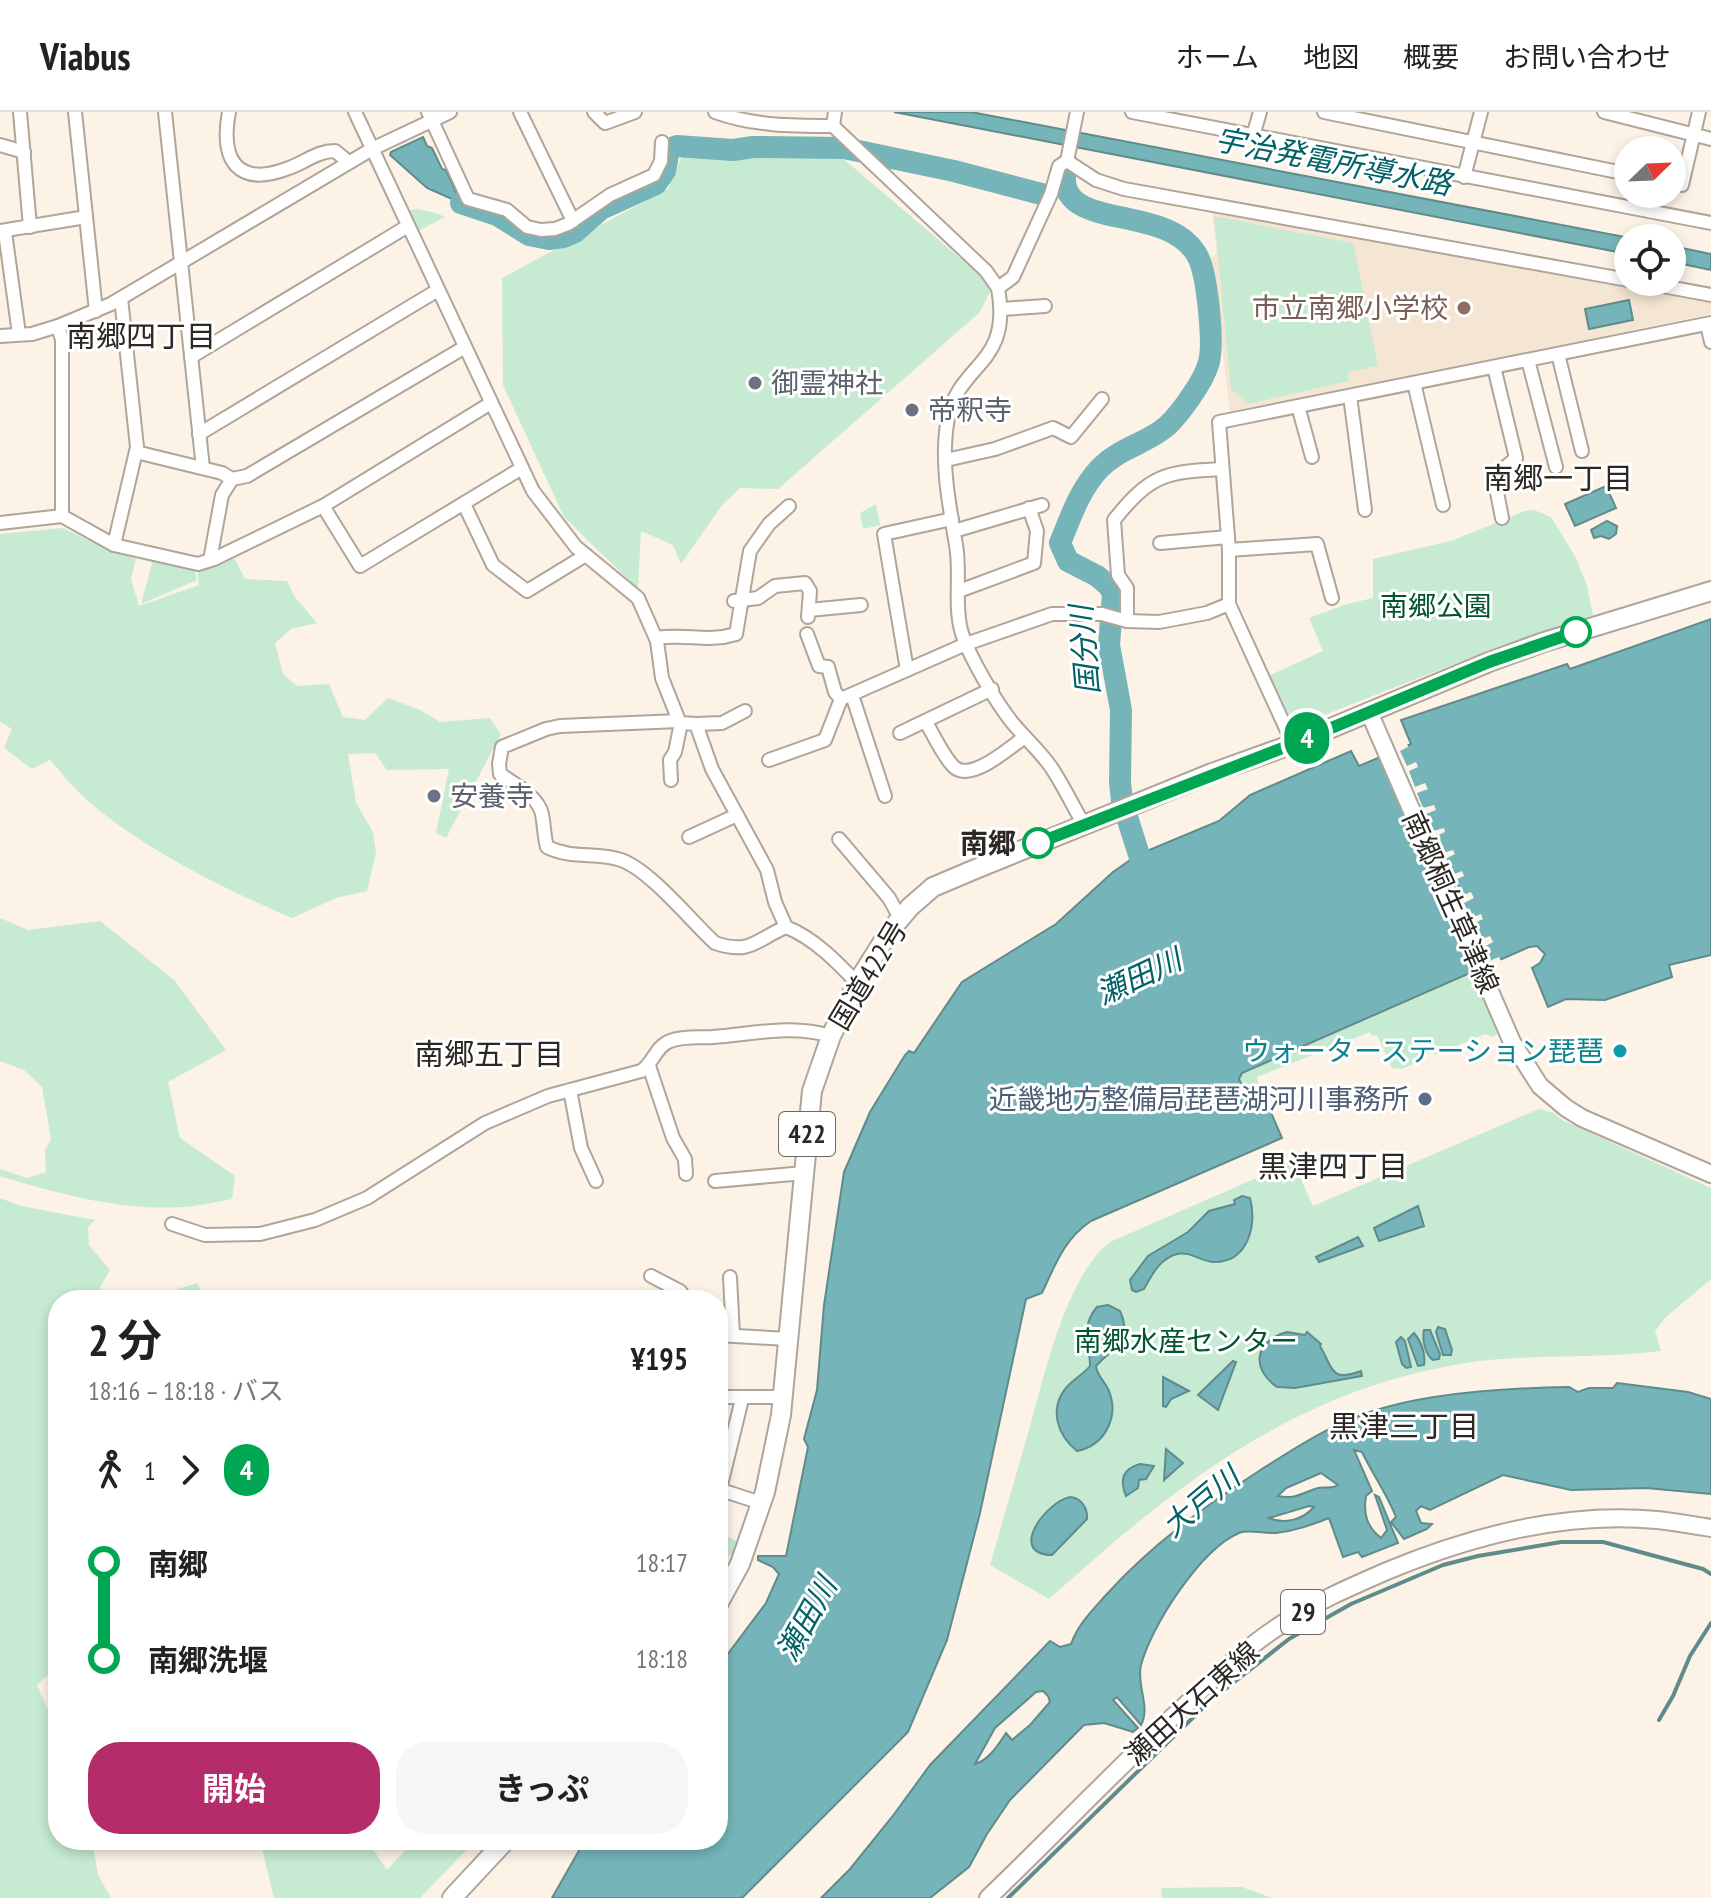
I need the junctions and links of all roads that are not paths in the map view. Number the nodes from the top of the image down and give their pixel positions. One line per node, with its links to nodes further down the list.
1 (20, 112): 28 (street)
2 (75, 112): 34 (street)
3 (165, 112): 40 (street)
4 (229, 112): 29 (street)
5 (355, 112): 27 (street)
6 (450, 112): 18 (street)
7 (520, 112): 35 (street)
8 (594, 112): 9 (street)
9 (635, 112)
10 (715, 112): 20 (street)
11 (835, 112): 20 (street)
12 (1132, 112): 22 (street)
13 (1260, 112): 22 (street)
14 (1324, 112): 25 (street)
15 (1481, 112): 25 (street)
16 (1604, 112): 21 (street)
17 (1699, 112): 21 (street)
18 (430, 116): 27 (street); 35 (street)
19 (1076, 116): 30 (street)
20 (833, 126): 42 (street)
21 (1693, 135): 23 (street); 31 (street)
22 (1253, 136): 33 (street)
23 (1711, 139)
24 (662, 142): 35 (street)
25 (1473, 143): 32 (street); 33 (street)
26 (0, 145): 28 (street)
27 (372, 149): 37 (street); 40 (street)
28 (24, 152): 38 (street)
29 (346, 160)
30 (1067, 161): 41 (street); 42 (street)
31 (1686, 167)
32 (1614, 171)
33 (1464, 177): 36 (street)
34 (86, 217): 38 (street); 49 (street)
35 (573, 221)
36 (1711, 223)
37 (408, 226): 43 (street); 57 (street)
38 (30, 227): 39 (street)
39 (2, 231): 52 (street)
40 (181, 263): 46 (street); 57 (street)
41 (1614, 277)
42 (998, 288): 48 (street)
43 (438, 290): 55 (street); 65 (street)
44 (1686, 290): 45 (street)
45 (1711, 295)
46 (121, 298): 49 (street); 67 (street)
47 (1045, 306): 48 (street)
48 (1002, 309): 69 (street)
49 (96, 311): 51 (street)
50 (1709, 323): 54 (street); 56 (street)
51 (58, 326): 52 (street); 82 (street)
52 (19, 334): 53 (street)
53 (0, 336)
54 (1711, 342)
55 (465, 347): 63 (street); 74 (street)
56 (1558, 354): 58 (street); 66 (street)
57 (191, 357): 65 (street)
58 (1528, 360): 59 (street); 70 (street)
59 (1494, 367): 60 (street); 83 (street)
60 (1414, 383): 61 (street); 77 (street)
61 (1350, 396): 64 (street); 81 (street)
62 (1102, 399): 69 (street)
63 (491, 403): 72 (street); 78 (street)
64 (1298, 406): 68 (street); 73 (street)
65 (199, 434): 71 (street)
66 (1582, 451)
67 (136, 452): 71 (street); 88 (street)
68 (1312, 457)
69 (946, 460): 85 (street)
70 (1556, 467)
71 (203, 468): 74 (street)
72 (522, 468): 75 (street); 89 (street)
73 (1222, 469): 87 (street); 97 (street)
74 (232, 479): 90 (street)
75 (464, 504): 78 (street); 89 (street)
76 (1042, 505): 80 (street)
77 (1443, 505)
78 (323, 506): 90 (street)
79 (789, 506): 94 (street)
80 (1029, 508): 85 (street); 91 (street)
81 (1365, 510)
82 (62, 516): 84 (street); 88 (street)
83 (1502, 518)
84 (0, 523)
85 (953, 525): 91 (street); 101 (street)
86 (1160, 543): 87 (street)
87 (1228, 544): 93 (street); 95 (street)
88 (114, 545): 90 (street)
89 (586, 555): 99 (street)
90 (210, 560)
91 (959, 591): 100 (street)
92 (1711, 591): 105 (highway, 国道422号 / 422)
93 (1332, 598)
94 (737, 600): 96 (street); 99 (street)
95 (1229, 604): 97 (street); 111 (street)
96 (861, 605)
97 (1123, 620): 100 (street)
98 (807, 634): 103 (street)
99 (656, 638): 106 (street)
100 (966, 644): 101 (street); 102 (street)
101 (907, 670): 103 (street)
102 (992, 689): 107 (street); 110 (street)
103 (846, 697): 112 (street); 114 (street)
104 (745, 711): 108 (street)
105 (1369, 712): 111 (highway, 国道422号 / 422); 127 (main road, 南郷桐生草津線)
106 (680, 722): 108 (street); 113 (street); 120 (street)
107 (926, 722): 109 (street); 110 (street)
108 (696, 724): 115 (street)
109 (900, 733)
110 (1025, 737): 116 (street)
111 (1293, 744): 116 (highway, 国道422号 / 422)
112 (769, 760)
113 (671, 780)
114 (885, 796)
115 (737, 815): 117 (street); 120 (street)
116 (1084, 825): 119 (highway, 国道422号 / 422)
117 (689, 837)
118 (839, 839): 119 (street)
119 (900, 918): 121 (highway, 国道422号 / 422)
120 (786, 927): 121 (street)
121 (857, 983): 122 (highway, 国道422号 / 422)
122 (831, 1036): 123 (street); 125 (highway, 国道422号 / 422)
123 (649, 1066): 124 (street); 126 (street)
124 (570, 1090): 128 (street); 130 (street)
125 (804, 1173): 129 (street); 136 (highway, 国道422号 / 422)
126 (686, 1174)
127 (1711, 1174)
128 (596, 1181)
129 (715, 1181)
130 (172, 1224)
131 (651, 1276): 133 (street)
132 (730, 1277): 135 (street)
133 (678, 1290)
134 (728, 1335): 135 (street)
135 (733, 1335): 136 (street)
136 (788, 1339): 137 (highway, 国道422号 / 422)
137 (783, 1397): 139 (street); 142 (highway, 国道422号 / 422)
138 (728, 1398): 139 (street)
139 (742, 1399): 140 (street)
140 (728, 1454)
141 (728, 1492): 142 (street)
142 (761, 1503): 144 (highway, 国道422号 / 422)
143 (1711, 1528): 147 (main road, 瀬田大石東線 / 29)
144 (728, 1586)
145 (497, 1850): 146 (highway)
146 (452, 1898)
147 (988, 1898)

